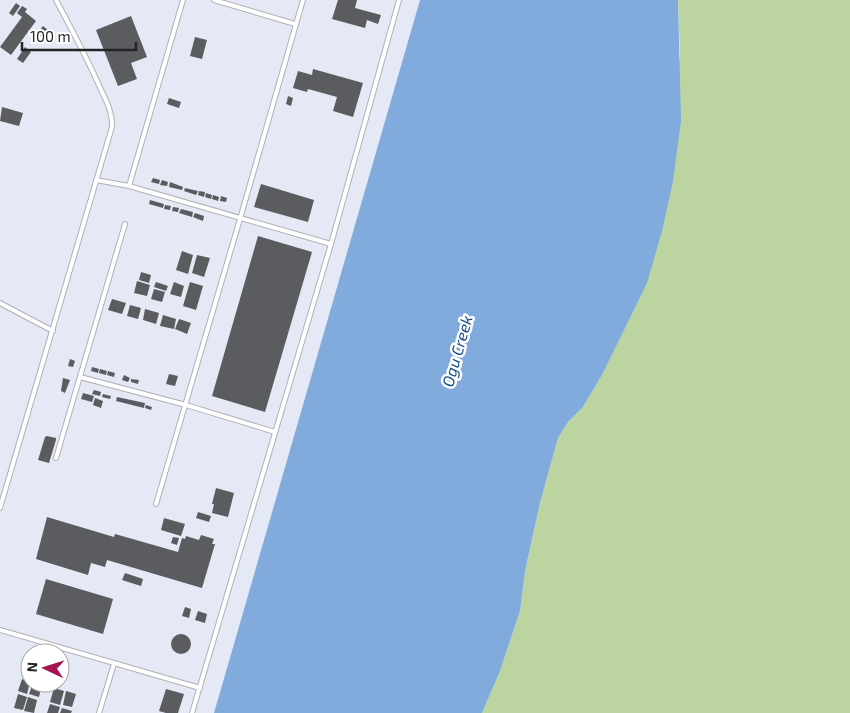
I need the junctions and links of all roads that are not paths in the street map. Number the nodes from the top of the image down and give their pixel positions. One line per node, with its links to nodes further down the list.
1 (56, 0): 7 (lane)
2 (182, 0): 8 (lane)
3 (214, 0): 6 (lane)
4 (303, 0): 6 (lane)
5 (399, 0): 11 (lane)
6 (296, 24): 9 (lane)
7 (96, 180): 8 (lane); 13 (lane)
8 (129, 186): 9 (lane)
9 (240, 219): 11 (lane); 15 (lane)
10 (124, 224): 14 (lane)
11 (331, 244): 16 (lane)
12 (0, 303): 13 (lane)
13 (53, 331): 19 (lane)
14 (80, 377): 15 (lane); 17 (lane)
15 (186, 406): 16 (lane); 18 (lane)
16 (275, 432): 22 (lane)
17 (56, 458)
18 (156, 504)
19 (0, 508)
20 (0, 630): 21 (lane)
21 (114, 664): 22 (lane); 23 (lane)
22 (200, 688): 24 (lane)
23 (99, 713)
24 (192, 713)

